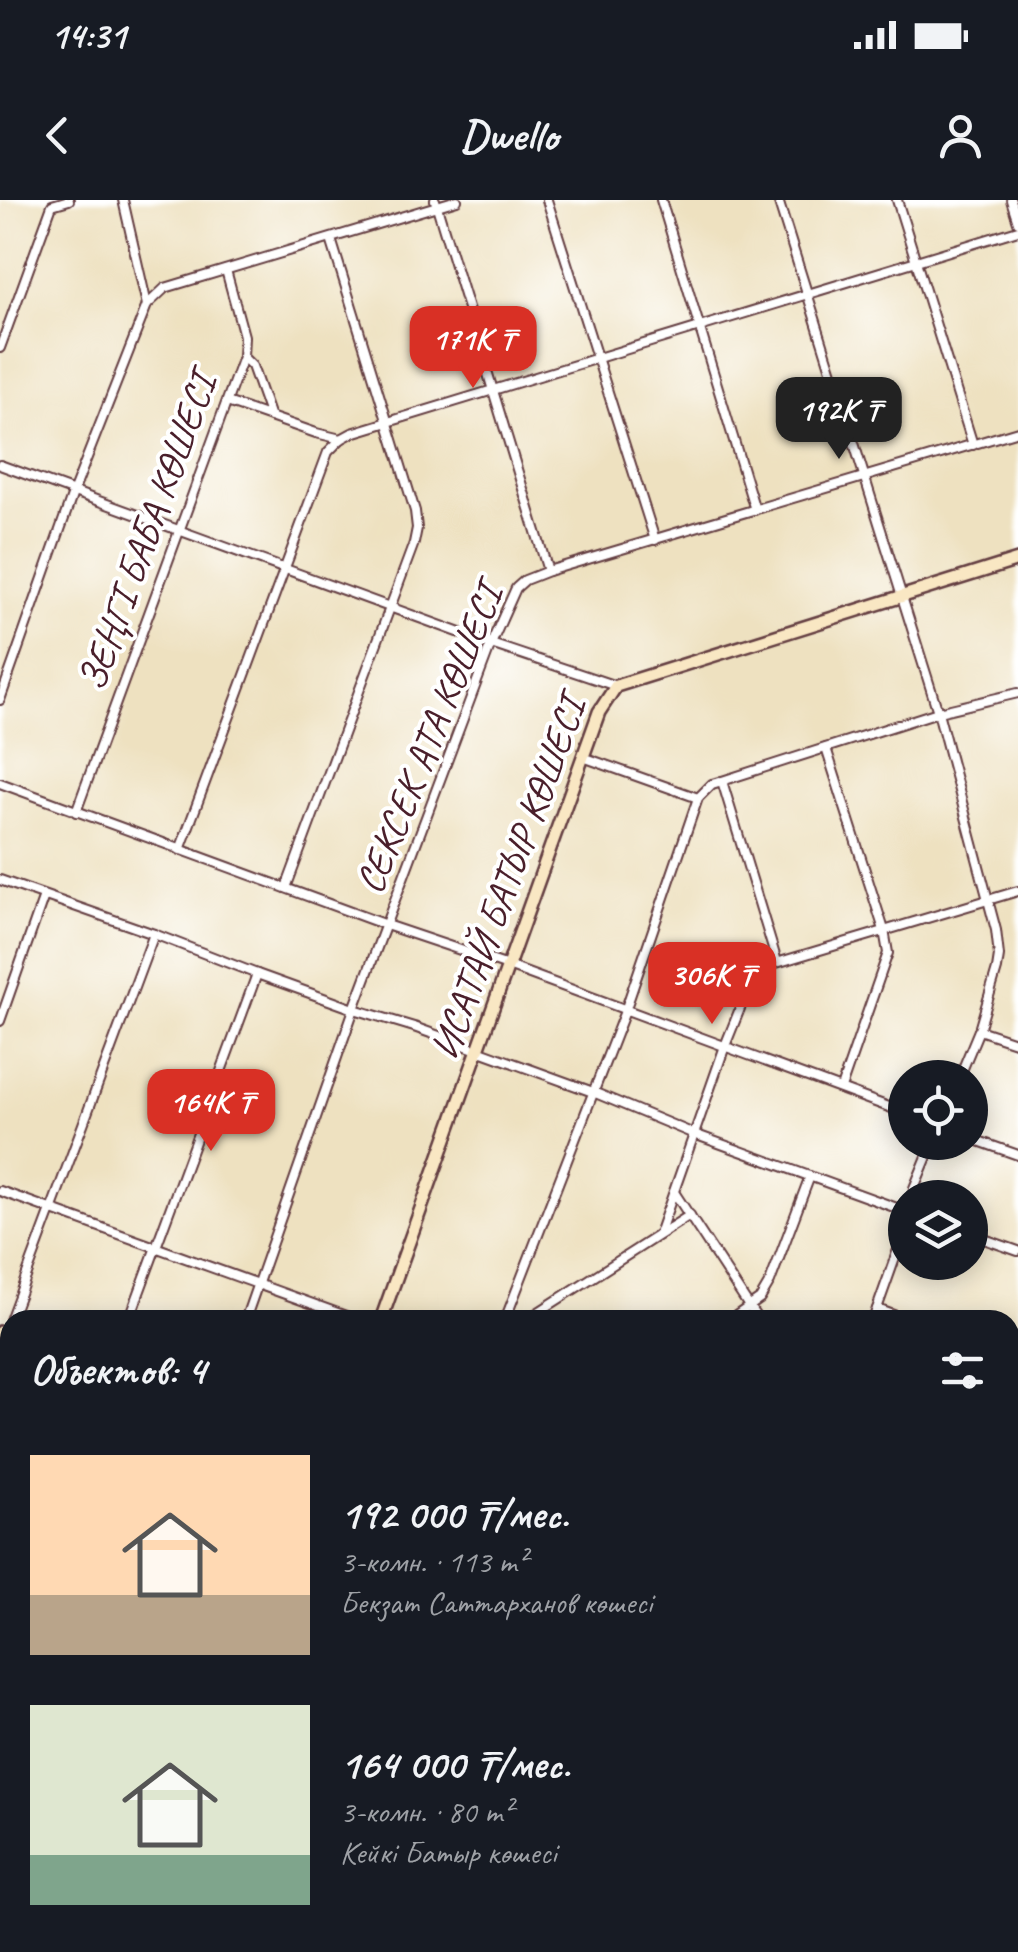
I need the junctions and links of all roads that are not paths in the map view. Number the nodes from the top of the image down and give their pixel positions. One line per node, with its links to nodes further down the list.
1 (70, 200): 9 (street)
2 (122, 200): 17 (street)
3 (457, 200): 10 (street)
4 (547, 200): 21 (street)
5 (661, 200): 18 (street)
6 (778, 200): 16 (street)
7 (896, 200): 14 (street)
8 (1011, 200): 11 (street)
9 (53, 202): 19 (street)
10 (436, 203): 13 (street); 22 (street)
11 (1018, 222)
12 (1018, 230): 14 (street)
13 (331, 239): 15 (street); 25 (street)
14 (915, 261): 16 (street); 28 (street)
15 (226, 270): 17 (street); 20 (street, ЗЕҢГІ БАБА КӨШЕСІ)
16 (807, 294): 18 (street); 30 (street)
17 (147, 304): 31 (street)
18 (699, 327): 21 (street); 32 (street)
19 (0, 348)
20 (243, 357): 23 (street, ЗЕҢГІ БАБА КӨШЕСІ); 24 (street)
21 (596, 357): 22 (street); 34 (street)
22 (492, 388): 25 (street); 37 (street)
23 (227, 402): 24 (street); 33 (street, ЗЕҢГІ БАБА КӨШЕСІ)
24 (270, 417): 27 (street)
25 (387, 421): 27 (street); 39 (street)
26 (1018, 432): 28 (street, СЕКСЕК АТА КӨШЕСІ)
27 (341, 438): 36 (street)
28 (973, 445): 30 (street, СЕКСЕК АТА КӨШЕСІ)
29 (0, 465): 31 (street)
30 (863, 477): 32 (street, СЕКСЕК АТА КӨШЕСІ); 38 (street)
31 (73, 492): 33 (street); 43 (street)
32 (755, 510): 34 (street, СЕКСЕК АТА КӨШЕСІ)
33 (180, 530): 36 (street); 50 (street, ЗЕҢГІ БАБА КӨШЕСІ)
34 (655, 540): 37 (street, СЕКСЕК АТА КӨШЕСІ)
35 (1018, 560): 38 (street, ИСАТАЙ БАТЫР КӨШЕСІ)
36 (284, 568): 39 (street); 51 (street)
37 (548, 572): 40 (street, СЕКСЕК АТА КӨШЕСІ)
38 (903, 597): 41 (street, ИСАТАЙ БАТЫР КӨШЕСІ); 44 (street)
39 (390, 607): 40 (street); 53 (street)
40 (492, 644): 41 (street); 57 (street, СЕКСЕК АТА КӨШЕСІ)
41 (616, 686): 46 (street, ИСАТАЙ БАТЫР КӨШЕСІ)
42 (1018, 694): 44 (street)
43 (0, 700)
44 (938, 712): 45 (street); 56 (street)
45 (826, 748): 47 (street); 58 (street)
46 (583, 756): 49 (street); 61 (street, ИСАТАЙ БАТЫР КӨШЕСІ)
47 (722, 780): 49 (street); 60 (street)
48 (0, 783): 50 (street)
49 (698, 798): 64 (street)
50 (76, 812): 51 (street)
51 (180, 850): 53 (street)
52 (0, 880): 55 (street)
53 (286, 888): 57 (street)
54 (1018, 891): 56 (street)
55 (44, 896): 59 (street); 65 (street)
56 (988, 900): 58 (street); 66 (street)
57 (386, 925): 61 (street); 63 (street, СЕКСЕК АТА КӨШЕСІ)
58 (884, 930): 60 (street); 71 (street)
59 (154, 934): 62 (street); 81 (street)
60 (777, 962): 68 (street)
61 (508, 966): 64 (street); 69 (street, ИСАТАЙ БАТЫР КӨШЕСІ)
62 (256, 974): 63 (street); 85 (street)
63 (354, 1009): 69 (street); 88 (street, СЕКСЕК АТА КӨШЕСІ)
64 (625, 1011): 68 (street); 72 (street)
65 (0, 1021)
66 (979, 1030): 67 (street); 70 (street)
67 (1018, 1043)
68 (725, 1046): 71 (street); 74 (street)
69 (478, 1050): 72 (street); 95 (street, ИСАТАЙ БАТЫР КӨШЕСІ)
70 (967, 1060)
71 (841, 1088): 73 (street)
72 (593, 1092): 74 (street); 96 (street)
73 (888, 1106)
74 (694, 1134): 77 (street); 79 (street)
75 (988, 1144): 76 (street)
76 (1018, 1155)
77 (810, 1176): 80 (street); 89 (street)
78 (0, 1191): 81 (street)
79 (674, 1192): 82 (street); 83 (street)
80 (888, 1205)
81 (51, 1209): 85 (street); 91 (street)
82 (690, 1215): 83 (street); 89 (street)
83 (660, 1234): 97 (street)
84 (988, 1241): 86 (street)
85 (156, 1246): 88 (street); 92 (street)
86 (1018, 1252)
87 (888, 1278): 90 (street)
88 (258, 1284): 93 (street, СЕКСЕК АТА КӨШЕСІ); 94 (street)
89 (750, 1307): 98 (street); 99 (street)
90 (877, 1309)
91 (14, 1310)
92 (133, 1310)
93 (249, 1310)
94 (329, 1310)
95 (385, 1310)
96 (509, 1310)
97 (543, 1310)
98 (745, 1310)
99 (752, 1310)

